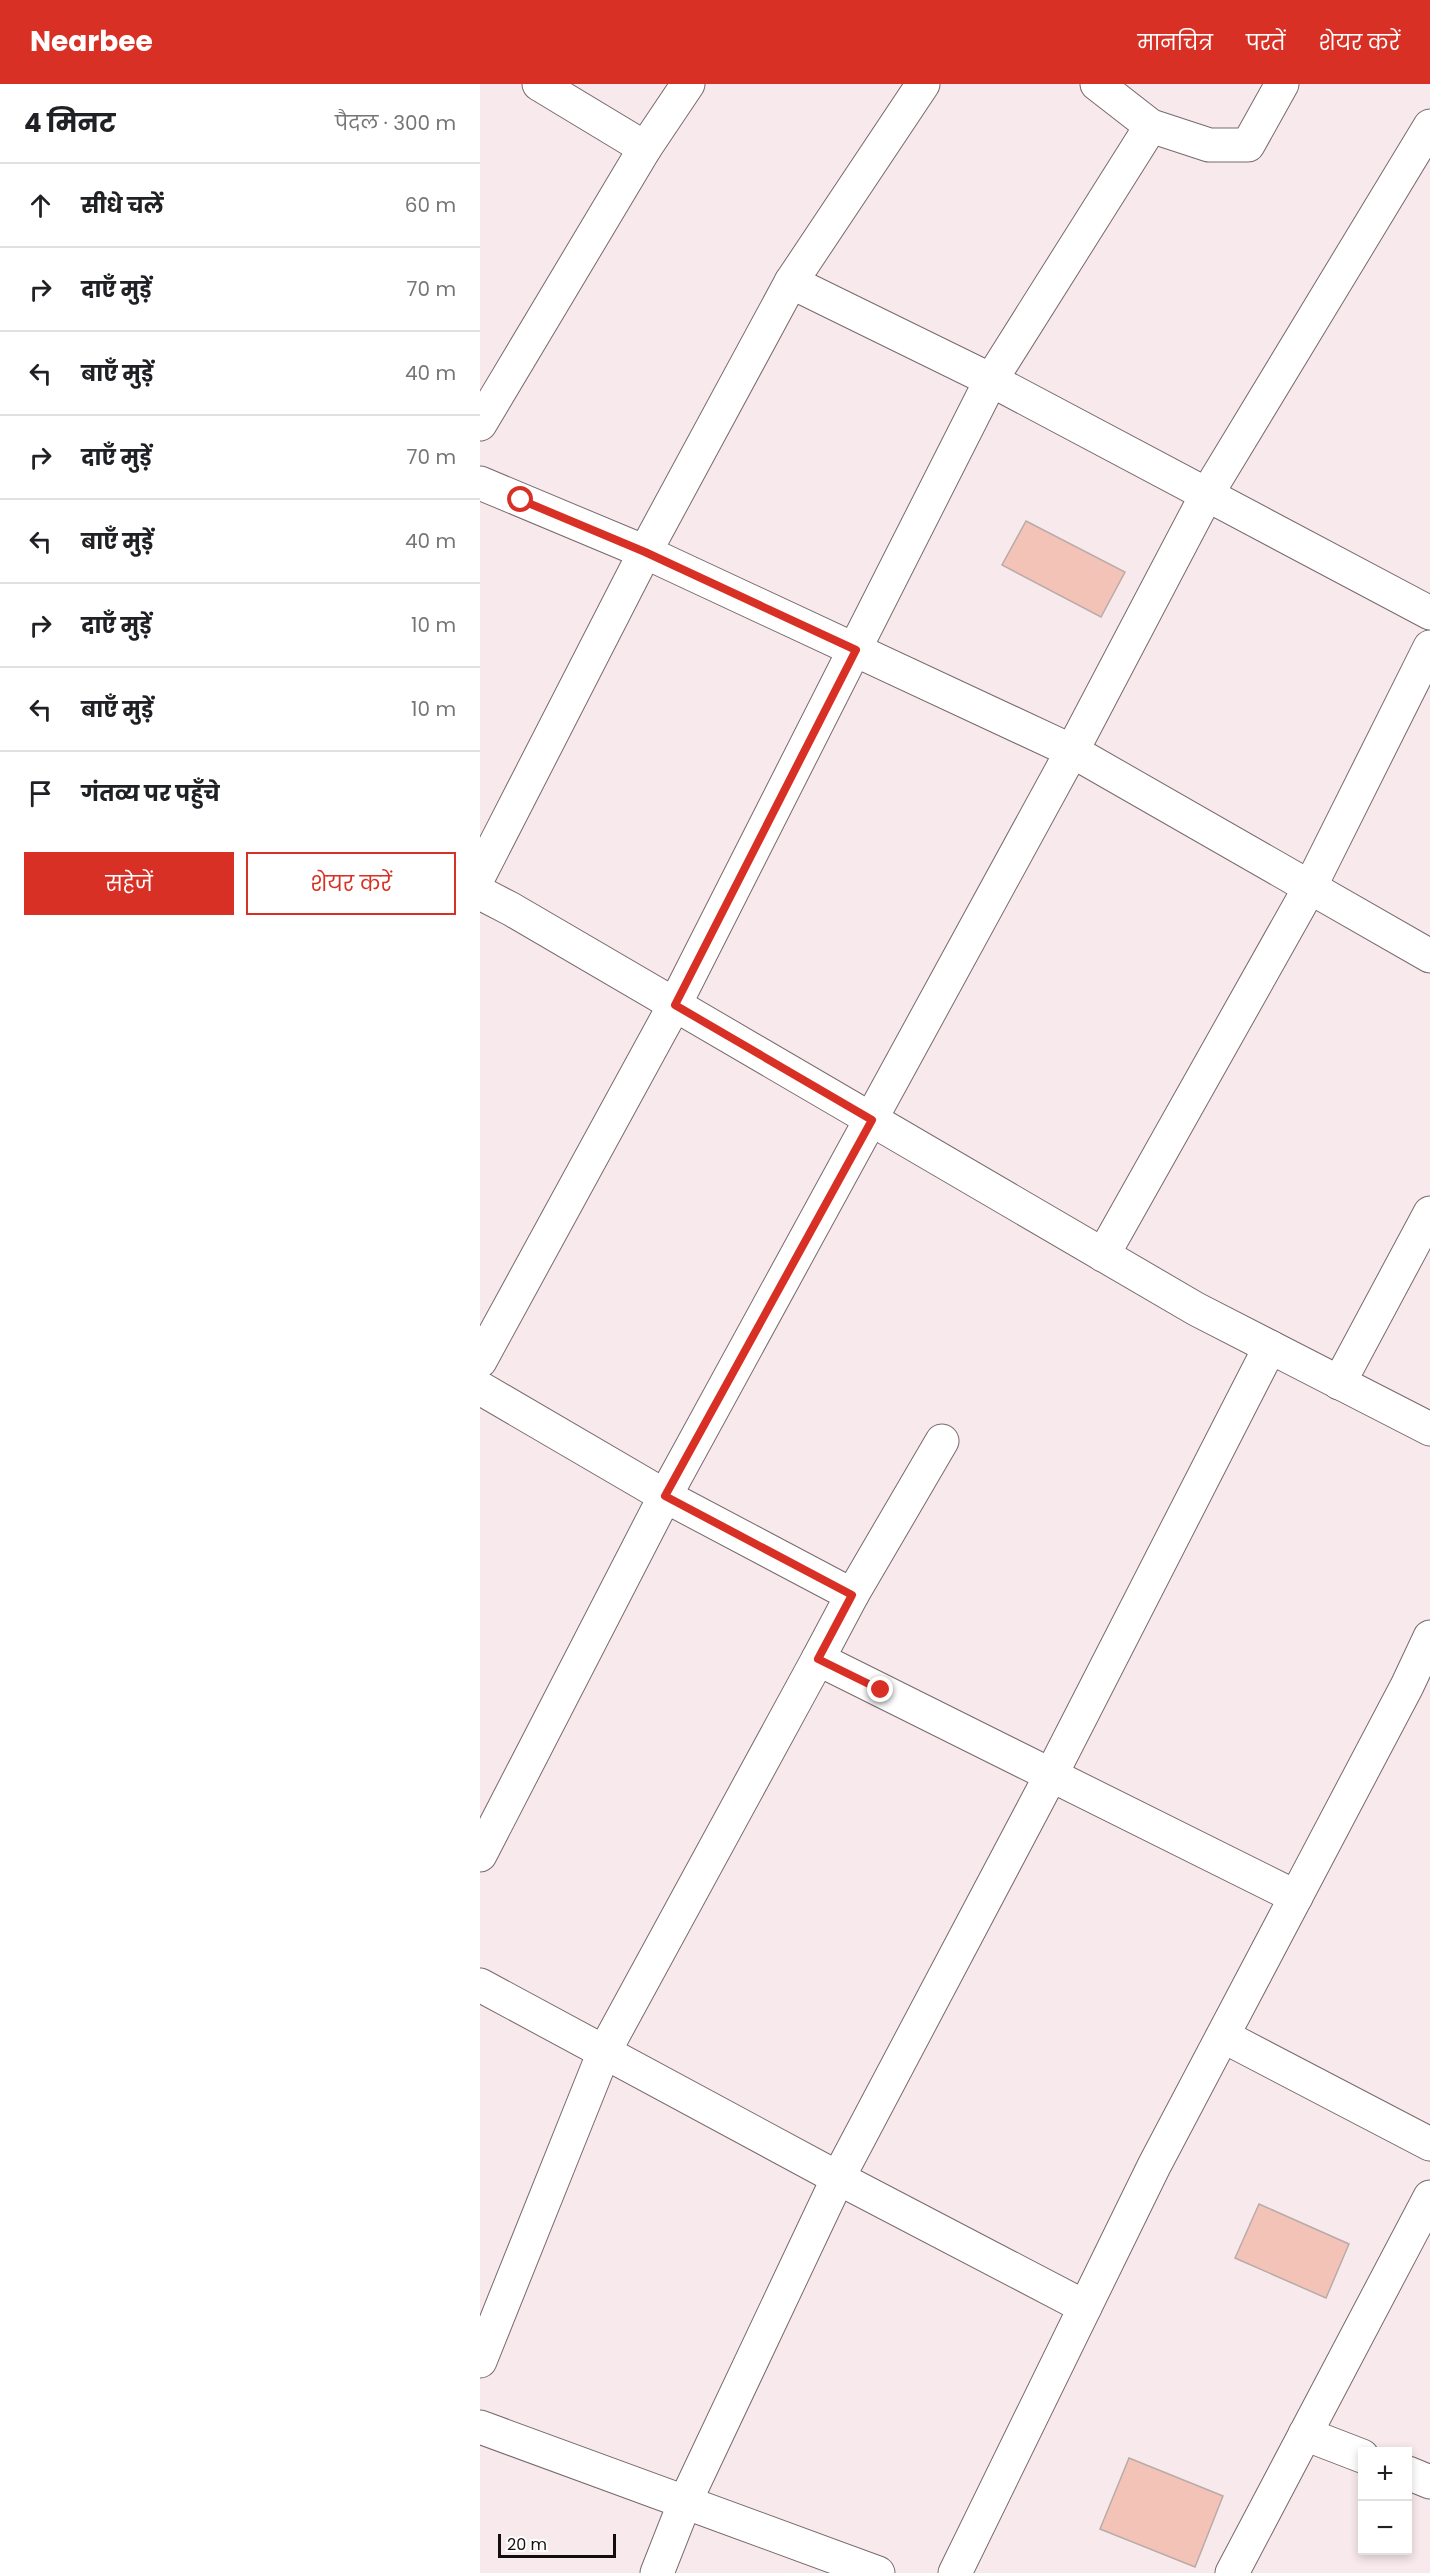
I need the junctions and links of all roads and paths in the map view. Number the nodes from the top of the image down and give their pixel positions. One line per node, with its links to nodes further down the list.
1 (539, 84): 8 (street)
2 (688, 84): 8 (street)
3 (923, 84): 9 (street)
4 (1097, 84): 6 (street)
5 (1282, 84): 6 (street)
6 (1151, 126): 10 (street)
7 (1430, 126): 13 (street)
8 (645, 148): 11 (street)
9 (791, 282): 10 (street); 14 (street)
10 (991, 380): 13 (street); 17 (street)
11 (480, 424)
12 (480, 483): 14 (street)
13 (1207, 494): 15 (street); 18 (street)
14 (645, 552): 17 (street); 19 (street)
15 (1430, 613)
16 (1430, 647): 20 (street)
17 (856, 650): 18 (street); 23 (street)
18 (1072, 751): 20 (street); 24 (street)
19 (480, 874)
20 (1310, 887): 22 (street); 26 (street)
21 (480, 893): 23 (street)
22 (1430, 956)
23 (675, 1005): 24 (street); 28 (street)
24 (872, 1120): 26 (street); 33 (street)
25 (1430, 1213): 29 (street)
26 (1103, 1255): 27 (street)
27 (1270, 1347): 29 (street); 37 (street)
28 (480, 1361)
29 (1339, 1383): 31 (street)
30 (480, 1388): 33 (street)
31 (1430, 1429)
32 (942, 1441): 34 (street)
33 (665, 1496): 34 (street); 38 (street)
34 (852, 1595): 36 (street)
35 (1430, 1637): 39 (street)
36 (818, 1659): 37 (street); 42 (street)
37 (1051, 1775): 39 (street); 44 (street)
38 (480, 1855)
39 (1296, 1897): 41 (street)
40 (480, 1985): 42 (street)
41 (1223, 2036): 43 (street); 46 (street)
42 (604, 2052): 44 (street); 47 (street)
43 (1430, 2144)
44 (838, 2178): 46 (street); 53 (street)
45 (1430, 2197): 49 (street)
46 (1085, 2307): 56 (street)
47 (480, 2361)
48 (480, 2427): 53 (street)
49 (1305, 2434): 50 (street); 57 (street)
50 (1358, 2454)
51 (1412, 2475): 52 (street)
52 (1430, 2482)
53 (685, 2502): 54 (street); 55 (street)
54 (657, 2573)
55 (878, 2573)
56 (955, 2573)
57 (1232, 2573)

